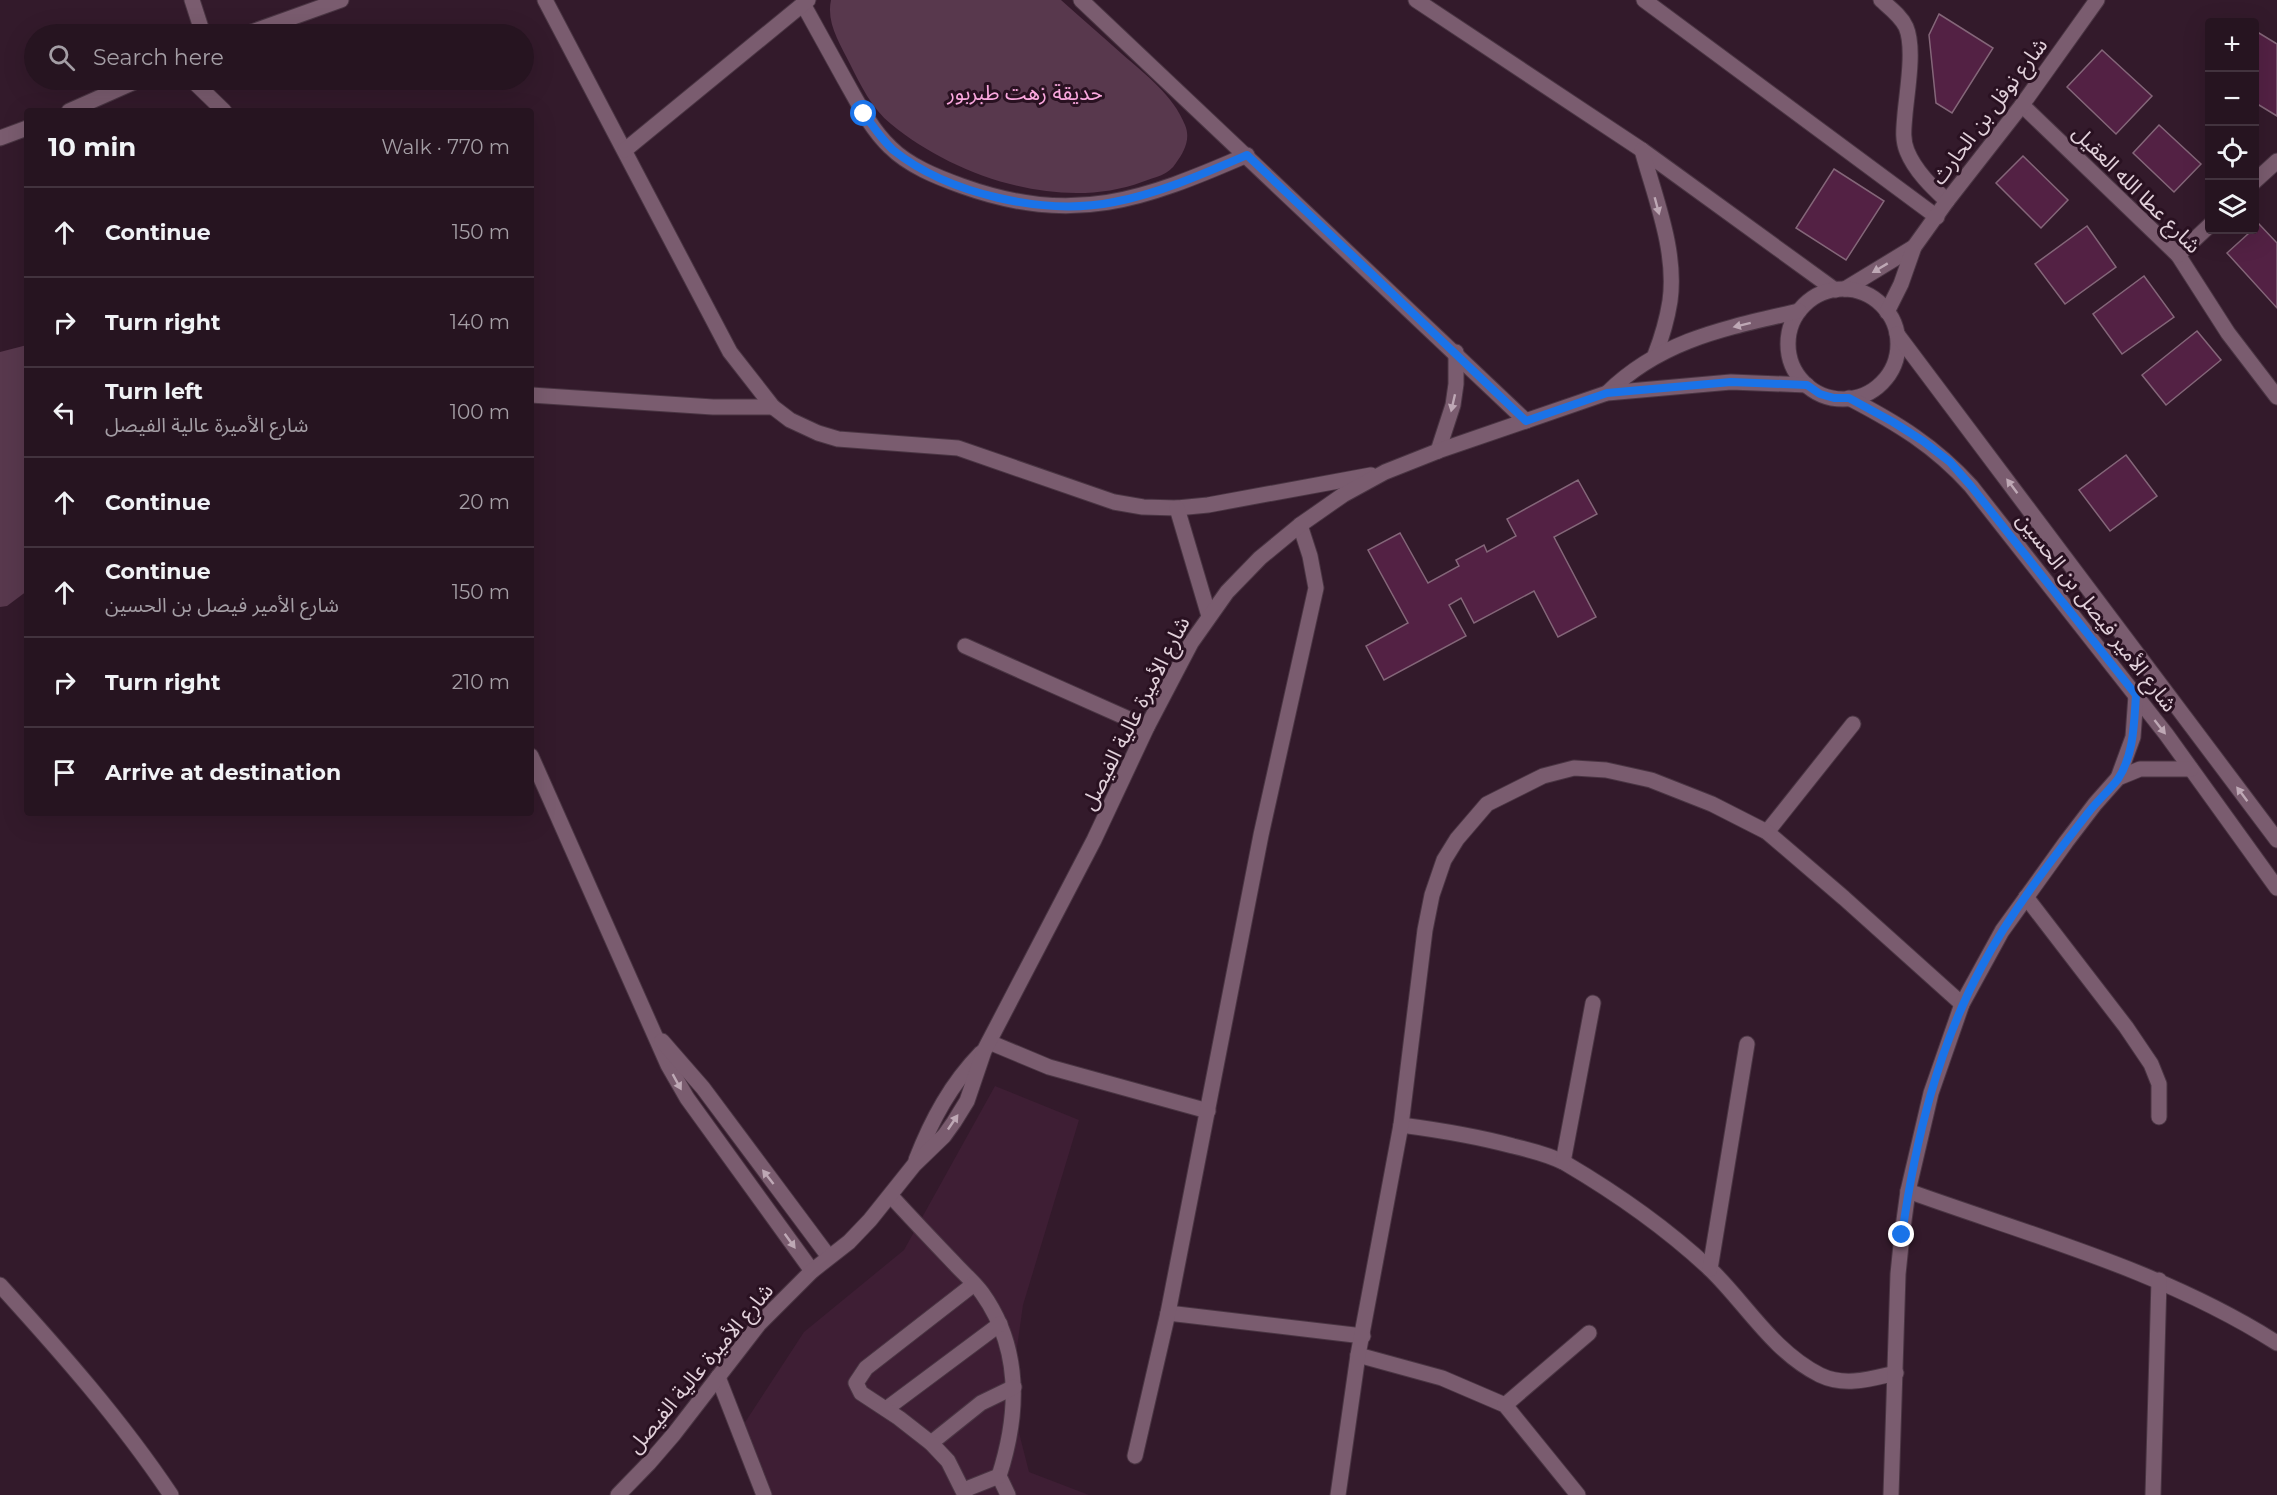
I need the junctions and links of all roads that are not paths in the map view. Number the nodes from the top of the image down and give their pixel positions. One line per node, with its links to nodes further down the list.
1 (192, 0): 10 (street)
2 (341, 0): 11 (street)
3 (545, 0): 19 (street)
4 (1081, 0): 21 (street)
5 (1416, 0): 20 (street)
6 (1644, 0): 25 (street)
7 (1881, 0): 24 (street)
8 (2097, 0): 14 (street, شارع نوفل بن الحارث)
9 (805, 2): 19 (street); 21 (street)
10 (200, 24)
11 (274, 24)
12 (116, 90): 15 (street)
13 (202, 90): 16 (street)
14 (2022, 105): 24 (street, شارع نوفل بن الحارث); 28 (street, شارع عطا الله العقيل)
15 (76, 108)
16 (221, 108)
17 (24, 129): 18 (street)
18 (0, 138)
19 (625, 150): 40 (street)
20 (1642, 150): 29 (street); 34 (street, one-way to 34)
21 (1247, 155): 33 (street)
22 (2277, 161): 23 (street)
23 (2256, 180)
24 (1947, 201): 25 (street, شارع نوفل بن الحارث)
25 (1937, 217): 27 (street, شارع نوفل بن الحارث)
26 (2205, 230): 28 (street)
27 (1914, 247): 29 (street, شارع نوفل بن الحارث, one-way to 29); 31 (street, شارع نوفل بن الحارث)
28 (2178, 255): 38 (street, شارع عطا الله العقيل)
29 (1840, 289): 30 (street); 31 (street)
30 (1799, 311): 34 (street, شارع الأميرة عالية الفيصل, one-way to 34); 35 (street)
31 (1887, 312): 32 (street)
32 (1897, 334): 39 (street); 55 (street, شارع الأمير فيصل بن الحسين, one-way to 32)
33 (1456, 352): 41 (street); 42 (street, one-way to 42)
34 (1655, 355): 36 (street, شارع الأميرة عالية الفيصل)
35 (1807, 385): 36 (street, شارع الأميرة عالية الفيصل); 39 (street)
36 (1607, 393): 41 (street, شارع الأميرة عالية الفيصل)
37 (534, 394): 40 (street)
38 (2277, 397)
39 (1849, 398): 48 (street, شارع الأمير فيصل بن الحسين)
40 (773, 407): 44 (street)
41 (1526, 421): 42 (street, شارع الأميرة عالية الفيصل)
42 (1438, 451): 43 (street, شارع الأميرة عالية الفيصل)
43 (1385, 472): 44 (street); 45 (street, شارع الأميرة عالية الفيصل)
44 (1177, 508): 46 (street)
45 (1300, 525): 46 (street, شارع الأميرة عالية الفيصل); 63 (street)
46 (1209, 616): 50 (street, شارع الأميرة عالية الفيصل)
47 (964, 646): 50 (street)
48 (2136, 695): 52 (street, شارع الأمير فيصل بن الحسين, one-way to 52); 53 (street)
49 (1853, 724): 54 (street)
50 (1147, 727): 62 (street, شارع الأميرة عالية الفيصل)
51 (534, 763): 60 (street)
52 (2191, 769): 53 (street); 56 (street, شارع الأمير فيصل بن الحسين)
53 (2118, 778): 57 (street)
54 (1767, 832): 59 (street); 65 (street)
55 (2277, 840)
56 (2277, 888)
57 (2026, 897): 59 (street); 64 (street)
58 (1593, 1003): 66 (street)
59 (1962, 1004): 67 (street)
60 (651, 1030): 69 (street, one-way to 60); 71 (street, one-way to 71)
61 (1747, 1044): 70 (street)
62 (986, 1046): 63 (street); 68 (street, شارع الأميرة عالية الفيصل)
63 (1208, 1111): 75 (street)
64 (2159, 1117)
65 (1401, 1125): 66 (street); 78 (street)
66 (1563, 1162): 70 (street)
67 (1908, 1191): 72 (street); 81 (street)
68 (891, 1196): 69 (street, شارع الأميرة عالية الفيصل); 73 (street)
69 (829, 1257): 71 (street, شارع الأميرة عالية الفيصل)
70 (1710, 1269): 81 (street)
71 (812, 1271): 82 (street, شارع الأميرة عالية الفيصل)
72 (2159, 1280): 79 (street); 97 (street)
73 (974, 1284): 76 (street); 85 (street)
74 (0, 1285): 90 (street)
75 (1168, 1312): 78 (street); 87 (street)
76 (1000, 1324): 83 (street); 85 (street)
77 (1589, 1333): 84 (street)
78 (1363, 1336): 80 (street)
79 (2277, 1343)
80 (1359, 1355): 84 (street); 94 (street)
81 (1896, 1373): 96 (street)
82 (718, 1377): 91 (street, شارع الأميرة عالية الفيصل); 92 (street)
83 (1014, 1387): 86 (street); 88 (street)
84 (1505, 1405): 95 (street)
85 (886, 1409): 86 (street)
86 (931, 1443): 89 (street)
87 (1135, 1456)
88 (999, 1476): 89 (street); 93 (street)
89 (964, 1493)
90 (171, 1495)
91 (618, 1495)
92 (764, 1495)
93 (1008, 1495)
94 (1338, 1495)
95 (1578, 1495)
96 (1891, 1495)
97 (2153, 1495)

